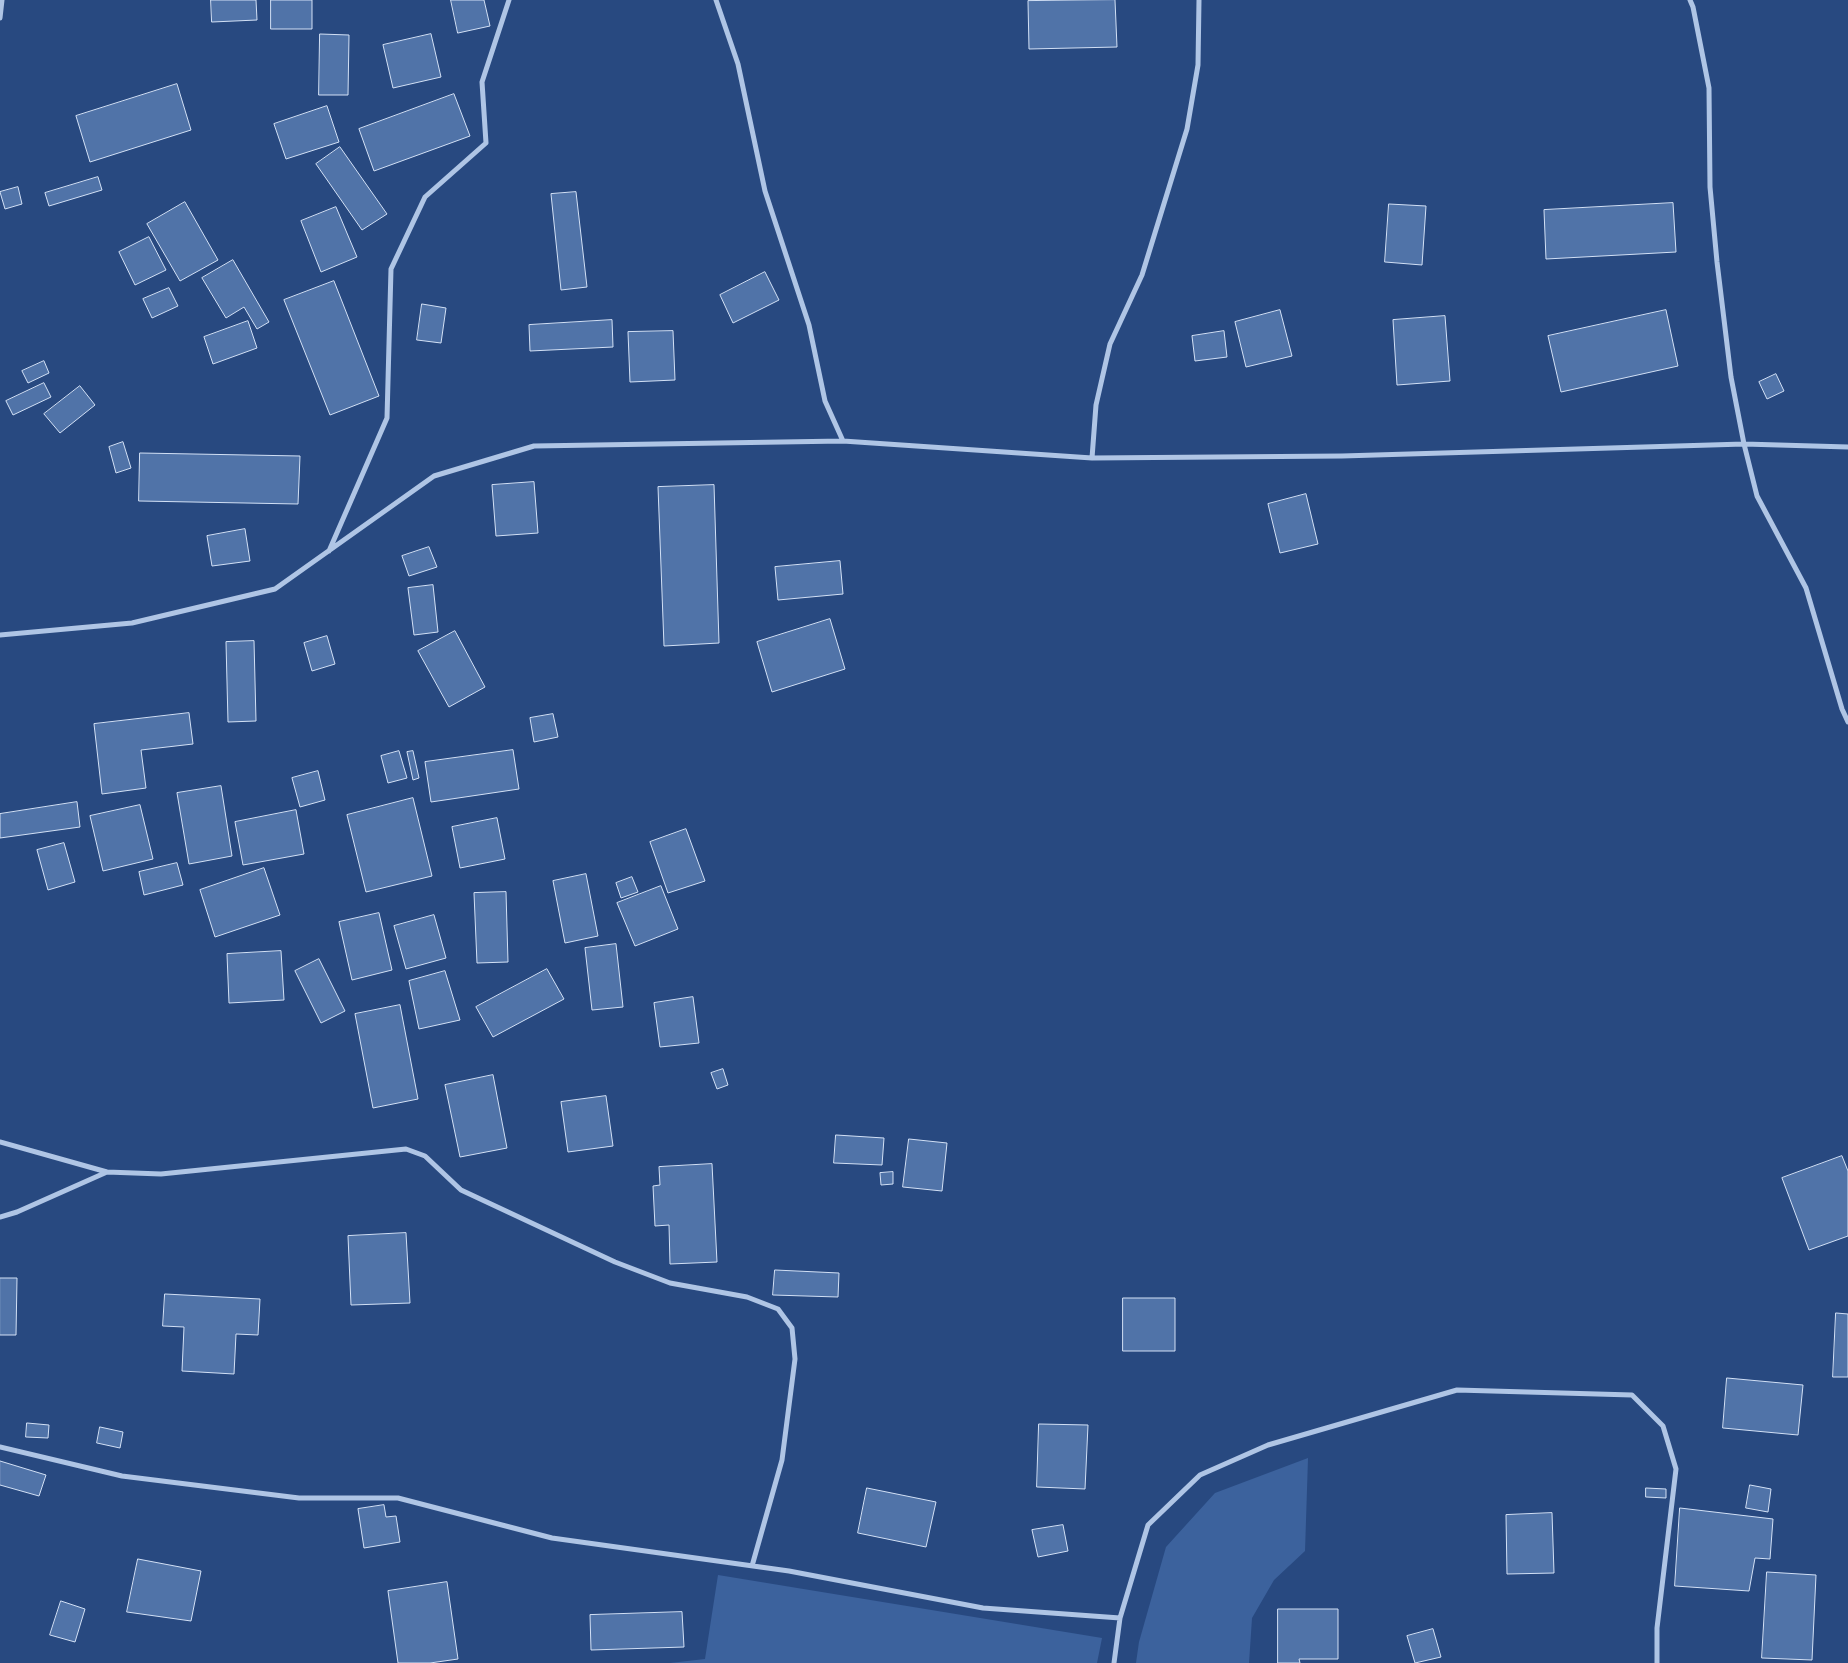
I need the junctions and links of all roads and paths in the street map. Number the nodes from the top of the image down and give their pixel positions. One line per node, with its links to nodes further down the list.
1 (2, 0): 6 (street)
2 (509, 0): 11 (street)
3 (716, 0): 7 (street)
4 (1199, 0): 10 (street)
5 (1690, 0): 8 (street)
6 (0, 18)
7 (843, 441): 10 (street); 11 (street)
8 (1744, 444): 9 (street); 10 (street); 13 (street)
9 (1848, 447)
10 (1092, 458)
11 (329, 552): 12 (street)
12 (0, 635)
13 (1848, 722)
14 (0, 1142): 15 (street)
15 (107, 1172): 16 (street); 18 (street)
16 (0, 1217)
17 (0, 1447): 18 (street)
18 (752, 1566): 19 (street)
19 (1120, 1618): 20 (street); 21 (street)
20 (1114, 1663)
21 (1657, 1663)

